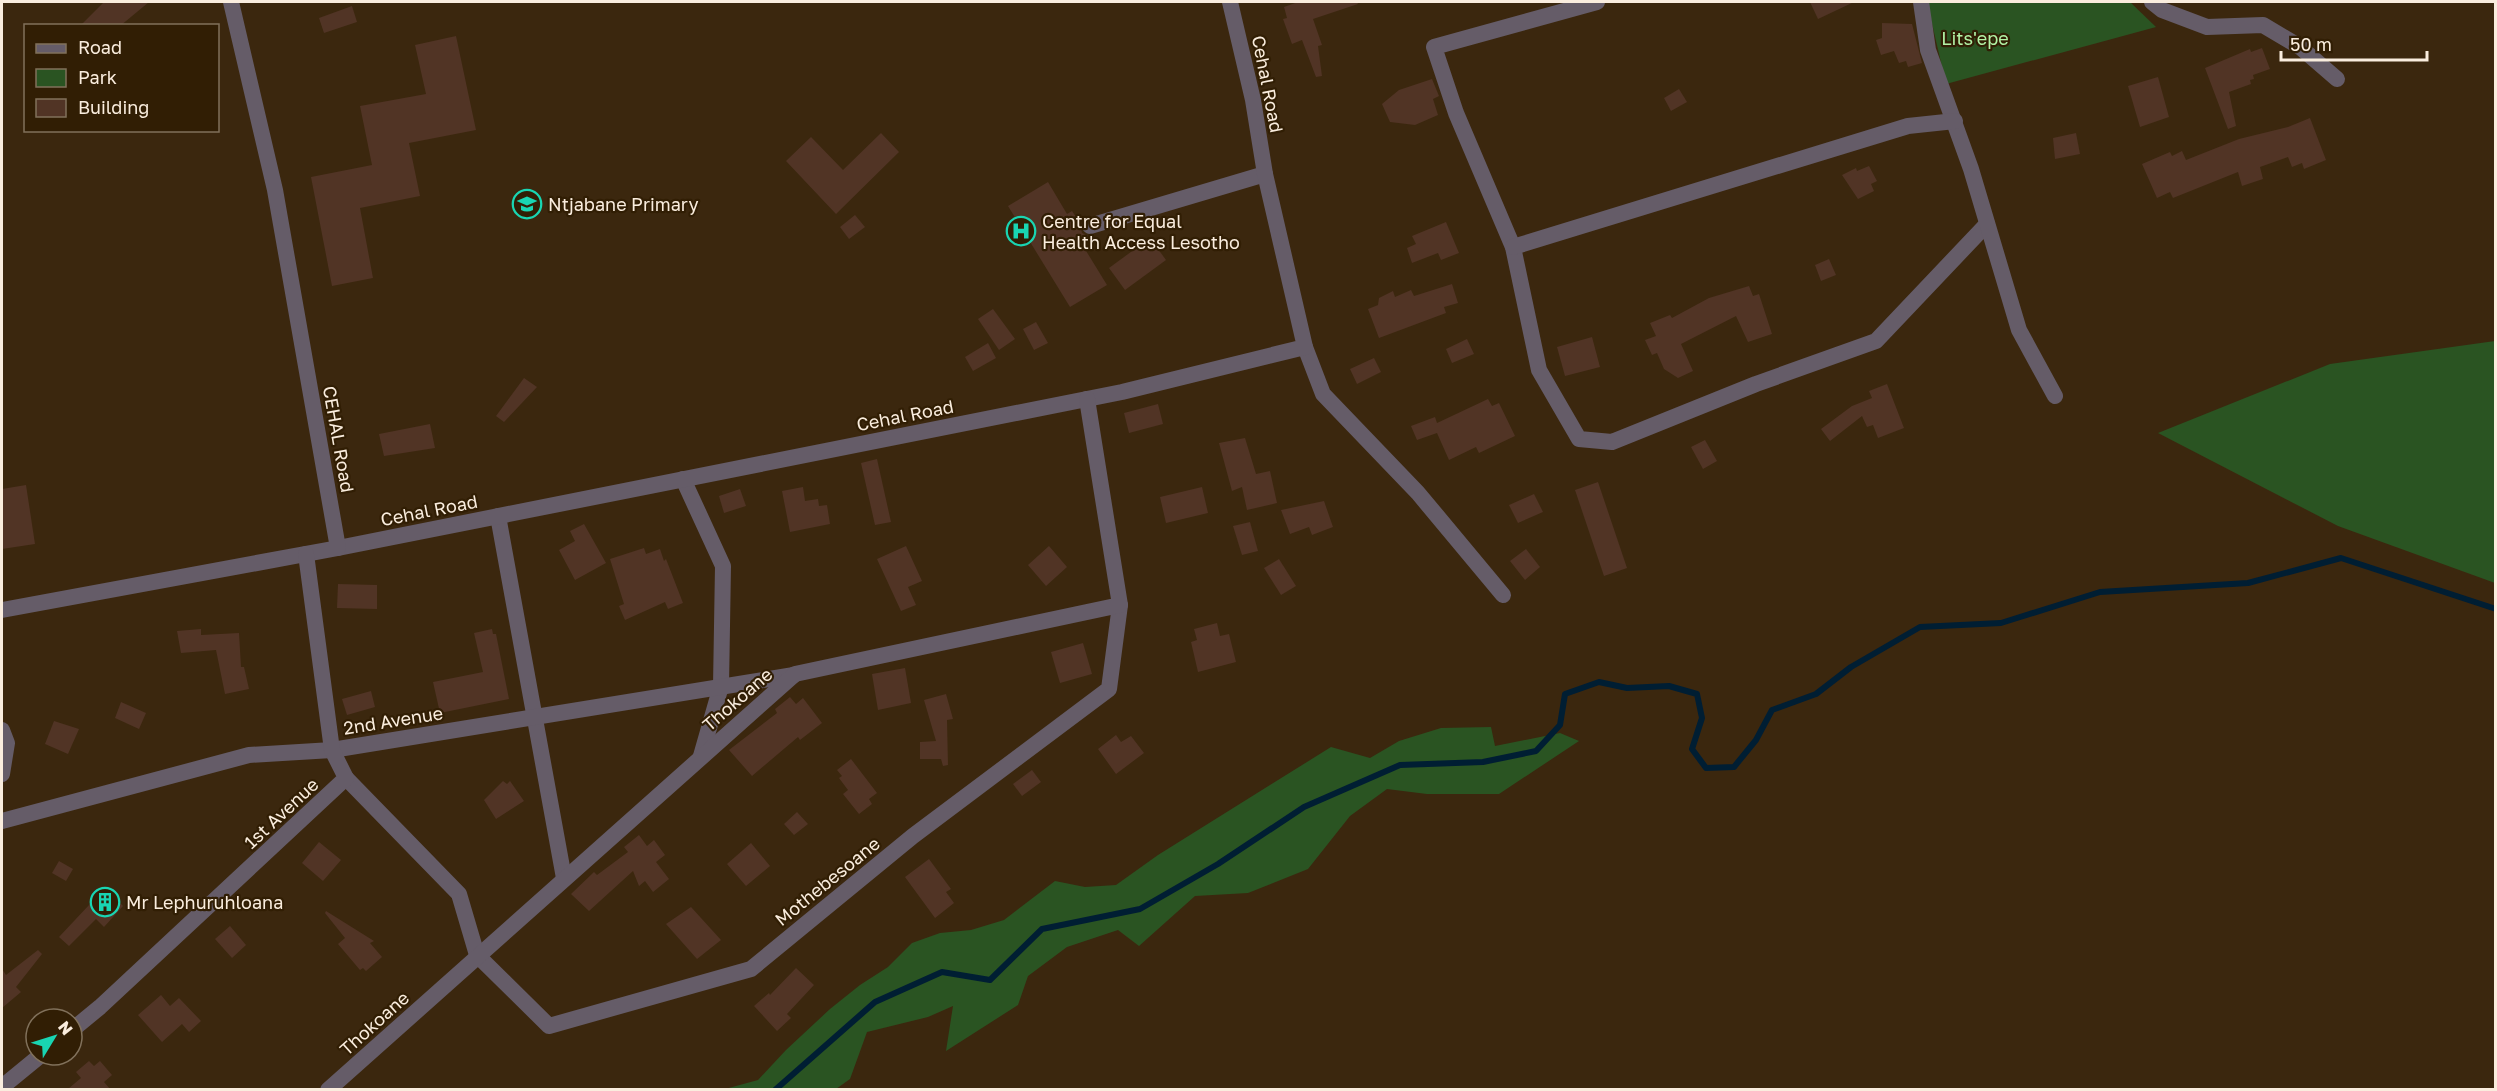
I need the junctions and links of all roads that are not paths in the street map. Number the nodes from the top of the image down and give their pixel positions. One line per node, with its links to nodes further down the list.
1 (231, 2): 17 (street, CEHAL Road)
2 (1230, 2): 8 (street, Cehal Road)
3 (1597, 2): 11 (street)
4 (1921, 2): 7 (street)
5 (2152, 2): 6 (street)
6 (2337, 79)
7 (1955, 121): 9 (street); 11 (street)
8 (1265, 174): 10 (street); 12 (street, Cehal Road)
9 (1988, 224): 11 (street); 13 (street)
10 (1090, 226)
11 (1513, 247)
12 (1305, 347): 14 (street, Cehal Road); 19 (street)
13 (2055, 396)
14 (1087, 399): 15 (street, Cehal Road); 20 (street)
15 (683, 478): 16 (street, Cehal Road); 23 (street)
16 (498, 516): 17 (street, Cehal Road); 24 (street)
17 (338, 548): 18 (street)
18 (306, 554): 21 (street); 26 (street, 1st Avenue)
19 (1503, 595)
20 (1120, 605): 22 (street, Thokoane); 32 (street, Mothebesoane)
21 (2, 610)
22 (795, 674): 23 (street, 2nd Avenue); 27 (street, Thokoane)
23 (721, 686): 24 (street, 2nd Avenue); 27 (street)
24 (535, 717): 26 (street, 2nd Avenue); 31 (street)
25 (2, 730): 28 (street)
26 (332, 750): 29 (street, 1st Avenue); 30 (street, 2nd Avenue)
27 (701, 756): 31 (street, Thokoane)
28 (2, 774)
29 (346, 778): 32 (street); 33 (street, 1st Avenue)
30 (2, 821)
31 (564, 878): 32 (street, Thokoane)
32 (477, 955): 36 (street, Thokoane)
33 (84, 1020)
34 (26, 1067): 35 (street)
35 (2, 1087)
36 (327, 1089)

